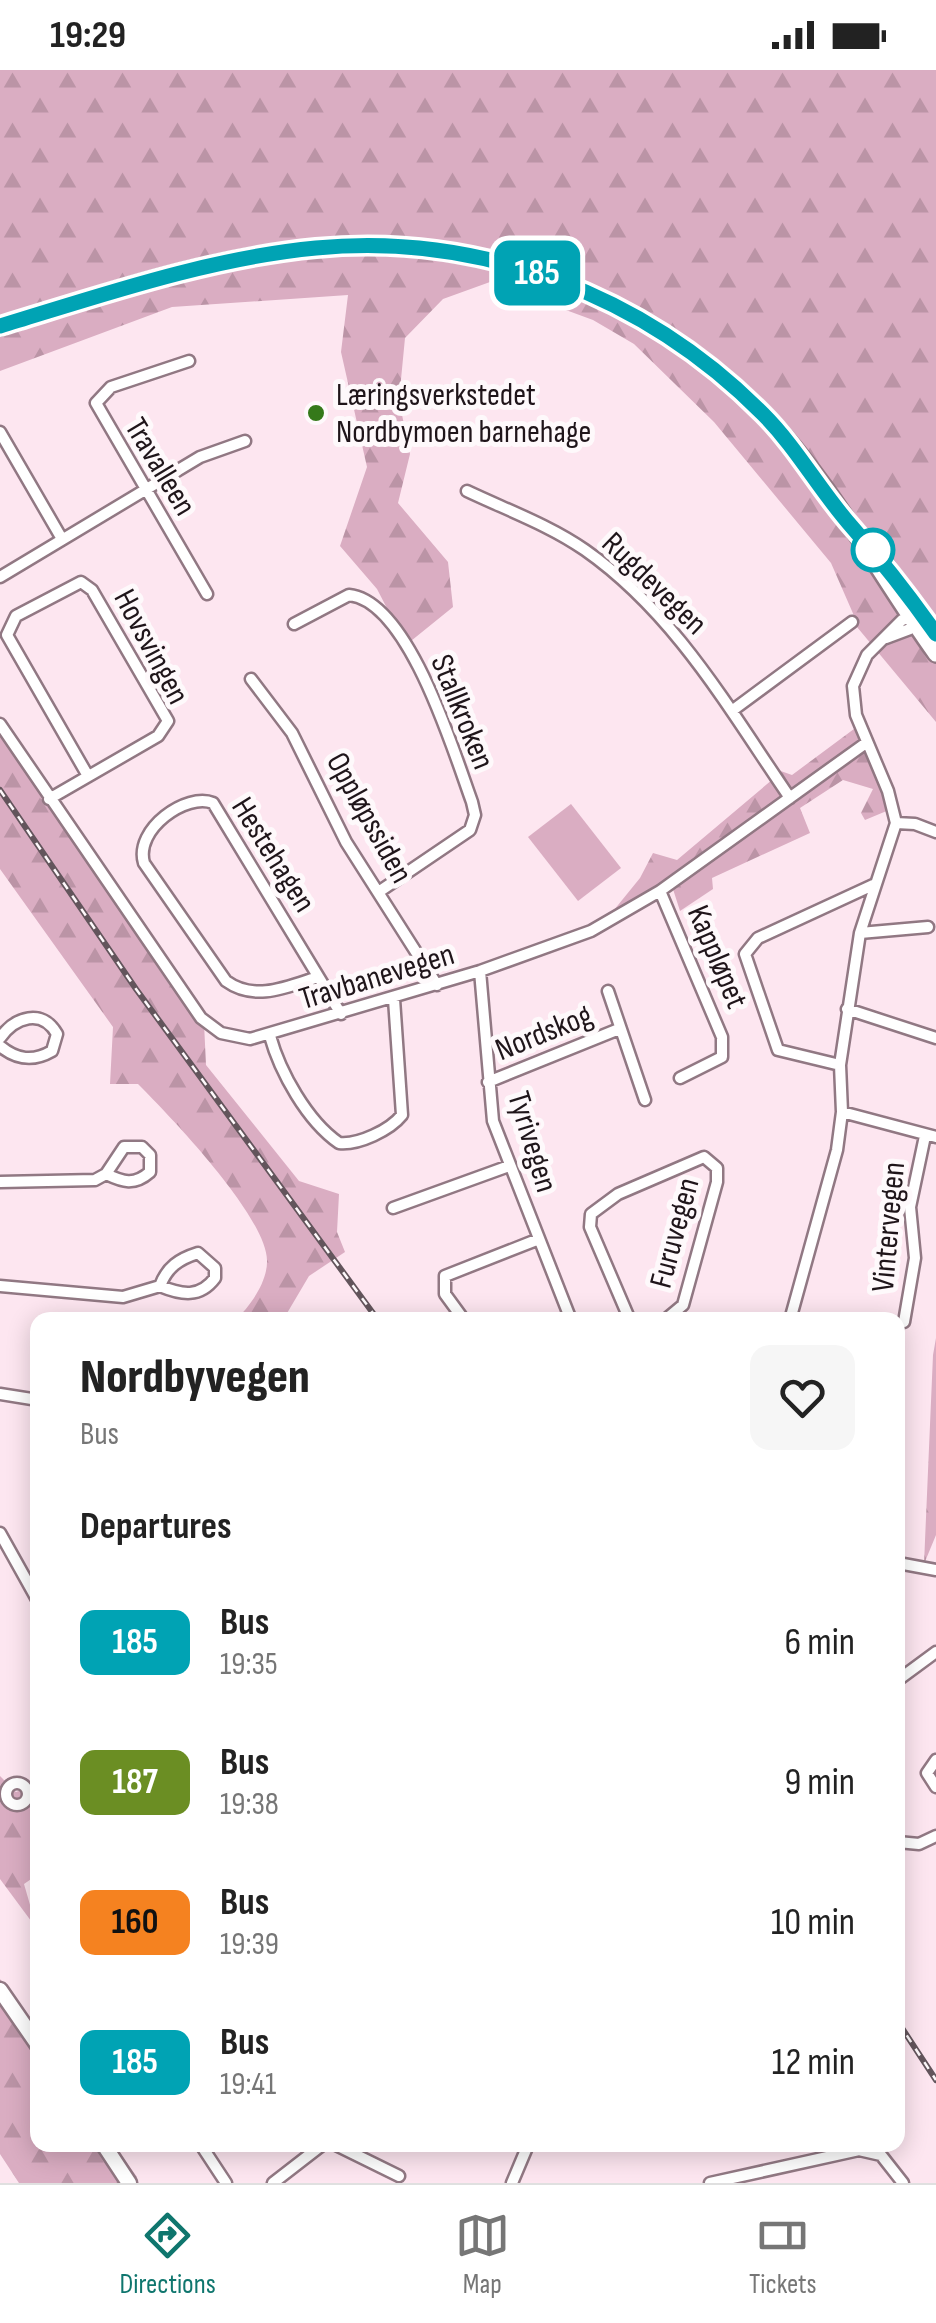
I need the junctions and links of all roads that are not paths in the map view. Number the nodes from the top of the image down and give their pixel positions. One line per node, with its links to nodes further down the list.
1 (0, 326): 10 (main road)
2 (188, 361): 5 (street, Travalleen)
3 (0, 432): 7 (street)
4 (246, 442): 5 (street)
5 (144, 489): 7 (street); 9 (street, Travalleen)
6 (468, 492): 16 (street, Rugdevegen)
7 (62, 539): 8 (street)
8 (0, 577)
9 (208, 594)
10 (915, 619): 13 (main road); 14 (main road); 18 (street)
11 (852, 622): 16 (street)
12 (294, 624): 25 (street, Stallkroken)
13 (936, 634)
14 (936, 654)
15 (252, 680): 25 (street, Oppløpssiden)
16 (732, 710): 20 (street, Rugdevegen)
17 (0, 724): 21 (street, Travbanevegen)
18 (866, 743): 20 (street, Travbanevegen); 22 (street)
19 (88, 776): 19 (street, Hovsvingen); 21 (street, Hovsvingen)
20 (790, 798): 26 (street, Travbanevegen)
21 (50, 800): 37 (street, Travbanevegen)
22 (896, 824): 23 (street); 24 (street)
23 (936, 832)
24 (872, 885): 28 (street); 40 (street)
25 (380, 891): 31 (street, Oppløpssiden)
26 (660, 891): 29 (street, Travbanevegen); 41 (street, Kappløpet)
27 (928, 927): 28 (street)
28 (860, 933): 34 (street)
29 (480, 972): 31 (street, Travbanevegen); 42 (street, Tyrivegen)
30 (318, 977): 30 (street, Hestehagen); 35 (street, Hestehagen)
31 (437, 985): 33 (street, Travbanevegen)
32 (608, 991): 36 (street, Nordskog)
33 (394, 999): 35 (street, Travbanevegen); 37 (street)
34 (847, 1009): 38 (street); 40 (street)
35 (341, 1014): 37 (street, Travbanevegen)
36 (619, 1030): 42 (street, Nordskog); 43 (street, Nordskog)
37 (270, 1036)
38 (936, 1038)
39 (0, 1042): 39 (street)
40 (840, 1066): 44 (street)
41 (680, 1078)
42 (488, 1082): 46 (street, Tyrivegen)
43 (645, 1100)
44 (842, 1112): 45 (street); 57 (street)
45 (930, 1137): 58 (street, Vintervegen)
46 (509, 1166): 49 (street); 50 (street, Tyrivegen)
47 (106, 1174): 47 (street); 48 (street)
48 (0, 1182)
49 (393, 1208)
50 (538, 1239): 53 (street); 54 (street, Tyrivegen)
51 (0, 1286): 52 (street)
52 (160, 1286): 52 (street)
53 (458, 1312)
54 (571, 1312)
55 (626, 1312): 56 (street, Furuvegen)
56 (674, 1312)
57 (792, 1312)
58 (905, 1316)
59 (0, 1394): 60 (street)
60 (30, 1399)
61 (0, 1533): 65 (street)
62 (905, 1564): 63 (street)
63 (936, 1570)
64 (30, 1572): 65 (street)
65 (26, 1574): 66 (street)
66 (30, 1583)
67 (936, 1652): 68 (street)
68 (905, 1675)
69 (936, 1760): 72 (street)
70 (0, 1775): 71 (street)
71 (9, 1786)
72 (936, 1787)
73 (936, 1836): 74 (street)
74 (905, 1843)
75 (0, 1990): 76 (main road)
76 (30, 2033)
77 (109, 2152): 85 (main road)
78 (206, 2152): 86 (street)
79 (313, 2152): 87 (street)
80 (350, 2152): 84 (street)
81 (525, 2152): 88 (street)
82 (819, 2152): 89 (street)
83 (868, 2152): 90 (street)
84 (399, 2176)
85 (129, 2183)
86 (226, 2183)
87 (272, 2183)
88 (512, 2183)
89 (710, 2183)
90 (902, 2183)

